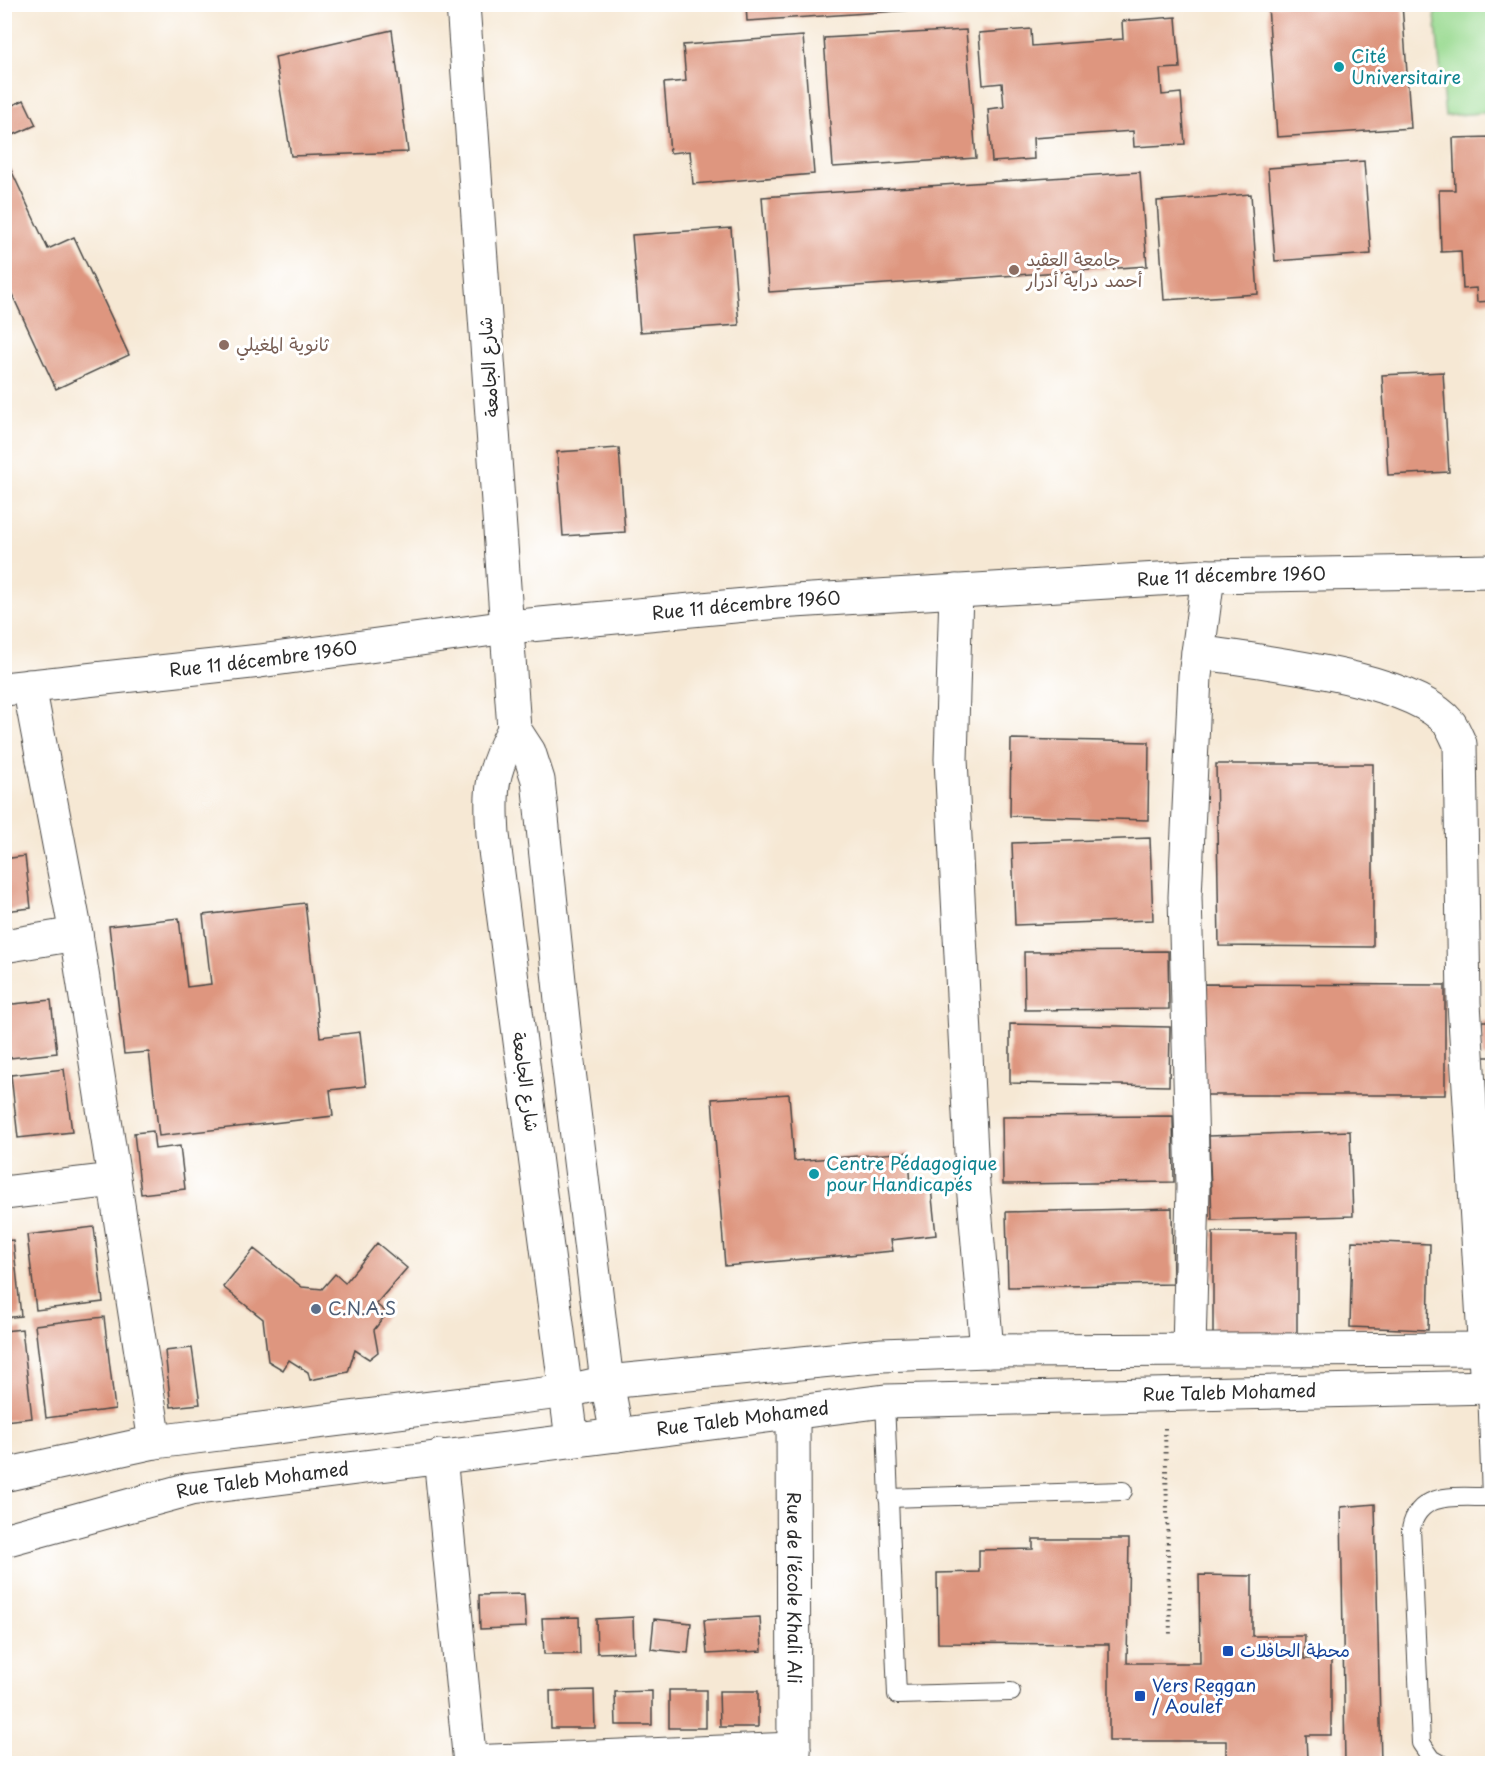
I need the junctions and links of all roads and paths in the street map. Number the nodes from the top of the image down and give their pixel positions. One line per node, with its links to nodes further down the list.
1 (463, 4): 5 (street, شارع الجامعة)
2 (1492, 572): 3 (street, Rue 11 décembre 1960)
3 (1208, 576): 4 (street, Rue 11 décembre 1960); 6 (street)
4 (956, 591): 5 (street, Rue 11 décembre 1960); 15 (street)
5 (508, 627): 7 (street, Rue 11 décembre 1960); 8 (street, شارع الجامعة)
6 (1198, 652): 13 (street); 14 (street)
7 (17, 688): 9 (street)
8 (514, 729): 17 (street, شارع الجامعة); 19 (street, شارع الجامعة)
9 (76, 934): 10 (street); 11 (street)
10 (4, 946)
11 (114, 1180): 12 (street); 25 (street)
12 (4, 1193)
13 (1489, 1349): 14 (street); 18 (street)
14 (1189, 1350): 15 (street)
15 (987, 1351): 16 (street)
16 (882, 1355): 17 (street); 21 (street)
17 (607, 1382): 19 (street); 23 (street, شارع الجامعة)
18 (1490, 1387): 20 (street, Rue Taleb Mohamed); 29 (lane)
19 (568, 1391): 24 (street, شارع الجامعة); 25 (street)
20 (1165, 1394): 21 (street, Rue Taleb Mohamed); 32 (path)
21 (885, 1401): 22 (street, Rue Taleb Mohamed); 30 (lane)
22 (793, 1412): 23 (street, Rue Taleb Mohamed); 34 (street, Rue de l'école Khali Ali)
23 (616, 1435): 24 (street, Rue Taleb Mohamed)
24 (572, 1439): 26 (street, Rue Taleb Mohamed)
25 (155, 1442): 27 (street)
26 (440, 1456): 31 (street, Rue Taleb Mohamed); 35 (street)
27 (4, 1475)
28 (1124, 1491): 30 (lane)
29 (1492, 1497): 36 (lane)
30 (888, 1498): 33 (lane)
31 (4, 1540)
32 (1170, 1635)
33 (1011, 1692)
34 (794, 1756): 35 (street)
35 (470, 1763)
36 (1441, 1764)

